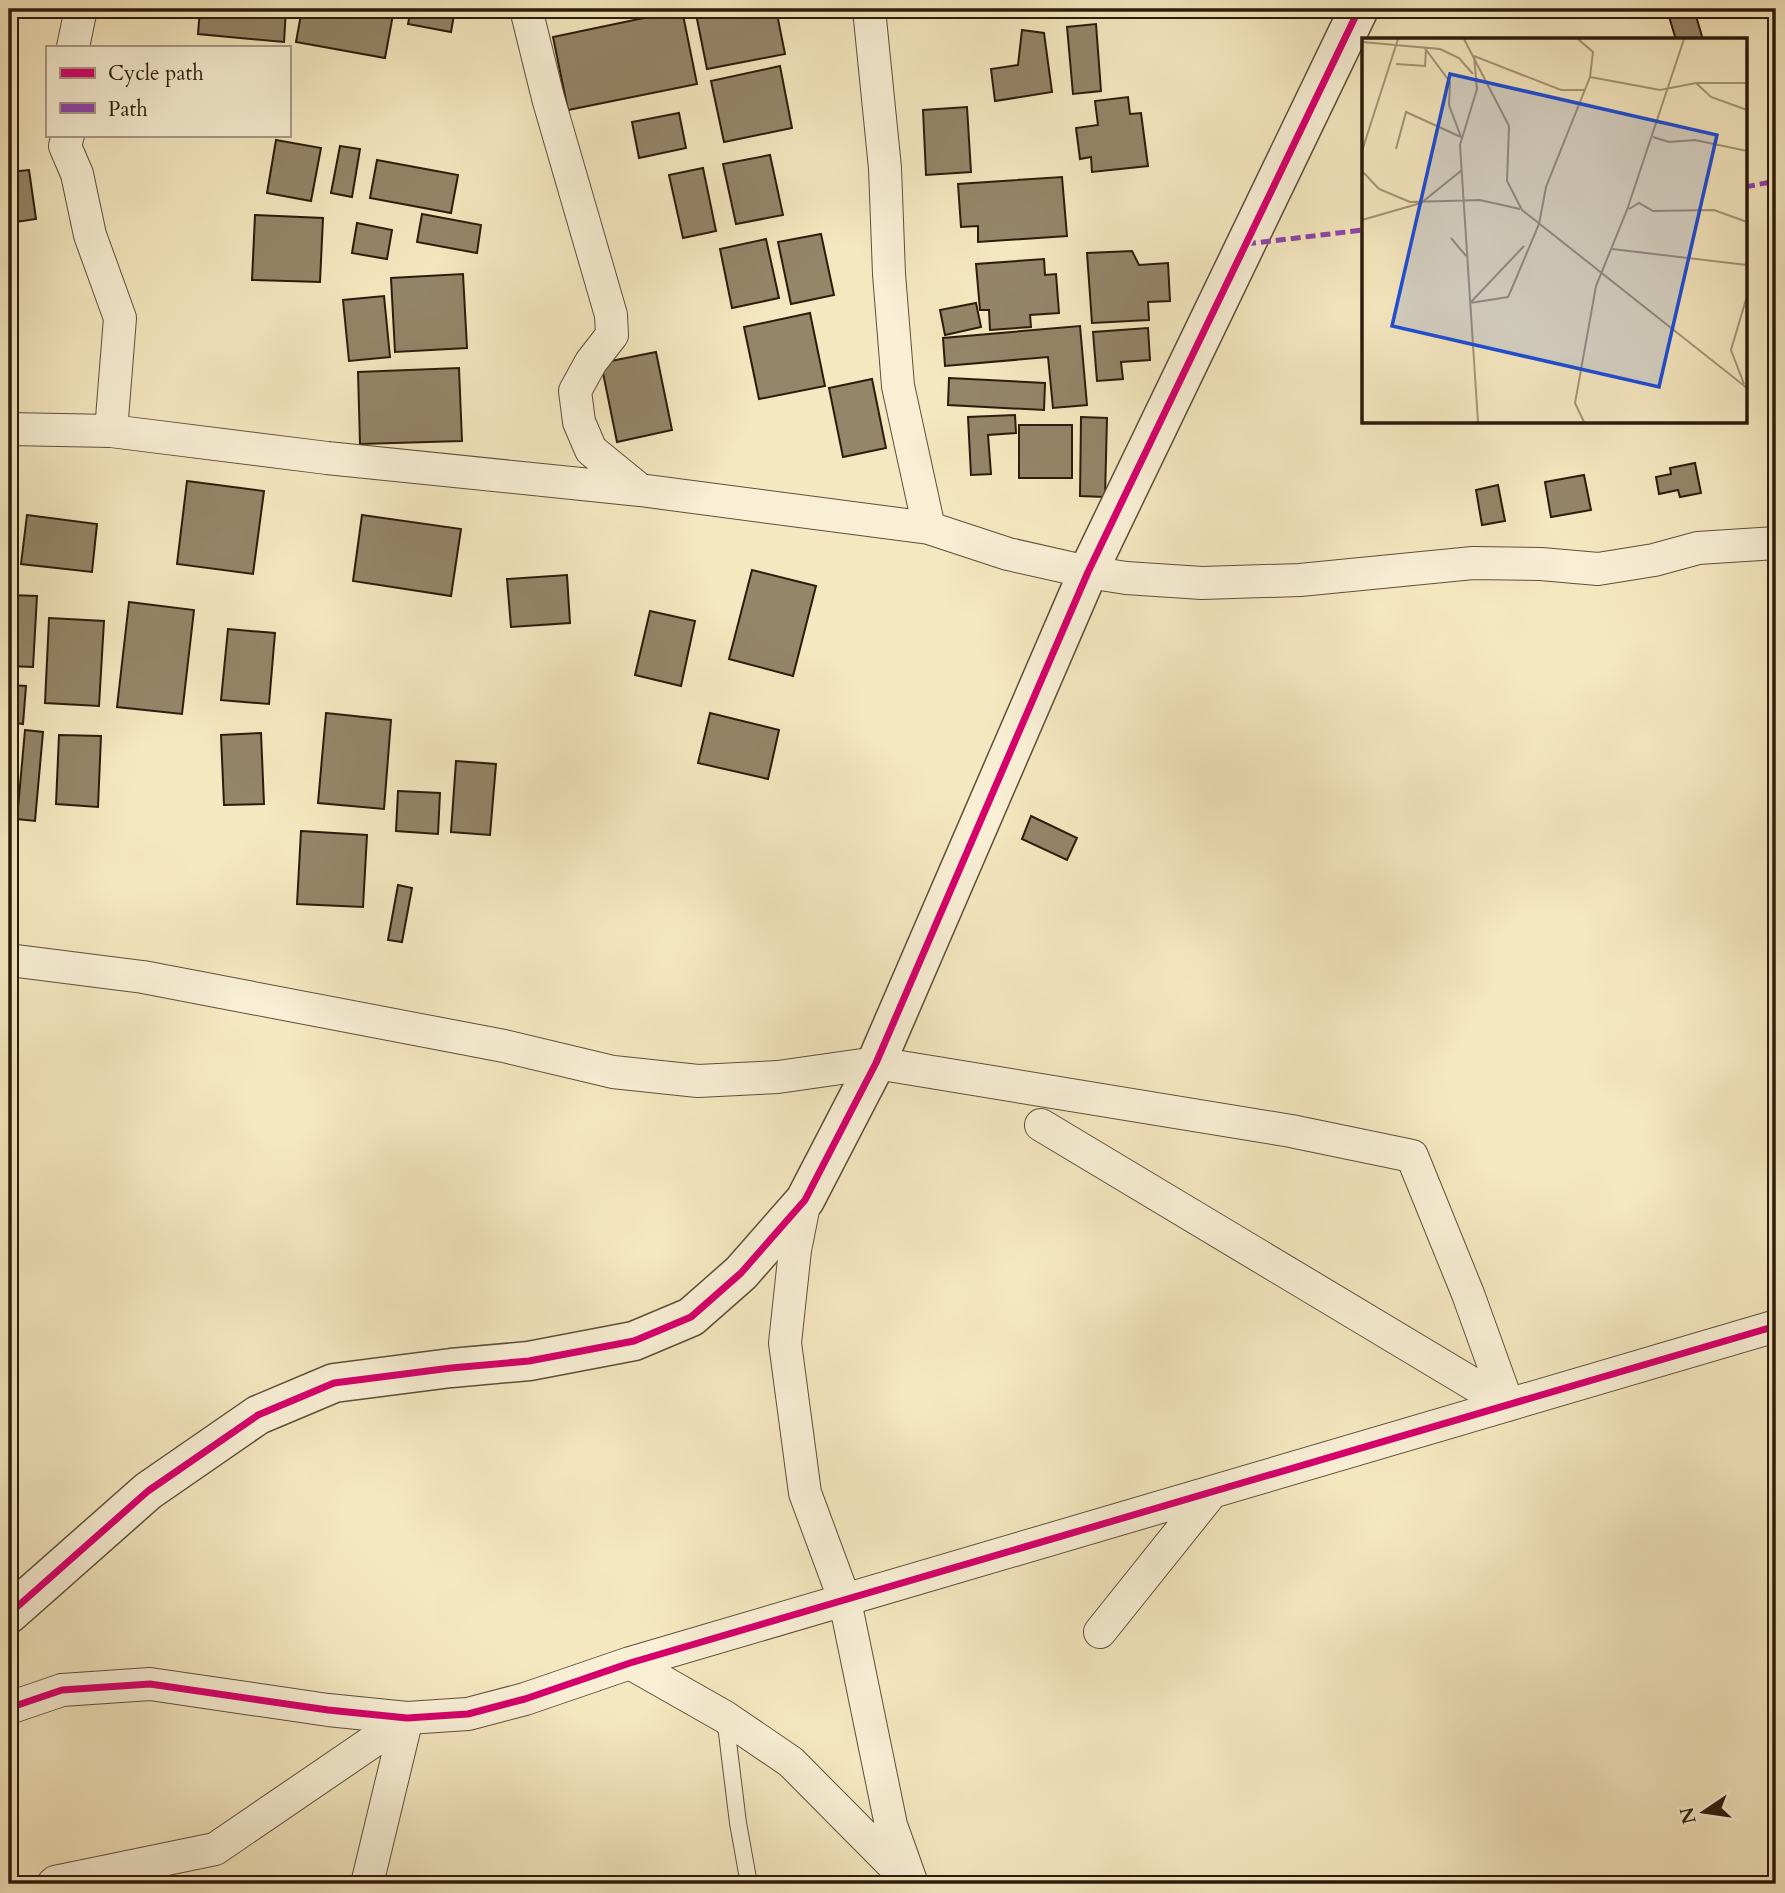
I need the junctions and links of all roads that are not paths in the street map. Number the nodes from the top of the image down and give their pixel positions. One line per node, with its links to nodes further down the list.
1 (81, 9): 5 (street)
2 (526, 9): 9 (street)
3 (869, 9): 10 (street)
4 (1359, 9): 12 (street)
5 (73, 46)
6 (68, 136): 8 (street)
7 (9, 429): 8 (street)
8 (111, 432): 9 (street)
9 (640, 490): 10 (street)
10 (929, 528): 12 (street)
11 (1776, 543): 12 (street)
12 (1088, 572): 14 (street)
13 (9, 960): 14 (street)
14 (876, 1063): 16 (street); 18 (street)
15 (1041, 1125): 18 (street)
16 (805, 1200): 20 (street); 21 (street)
17 (1776, 1326): 18 (street)
18 (1508, 1405): 19 (street)
19 (1212, 1492): 20 (street); 22 (street)
20 (845, 1601): 23 (street); 30 (street)
21 (9, 1614)
22 (1100, 1632)
23 (630, 1663): 25 (street); 26 (street)
24 (9, 1708): 26 (street)
25 (725, 1717): 29 (lane); 30 (street)
26 (407, 1718): 27 (street); 28 (street)
27 (53, 1884)
28 (367, 1884)
29 (749, 1884)
30 (912, 1884)

